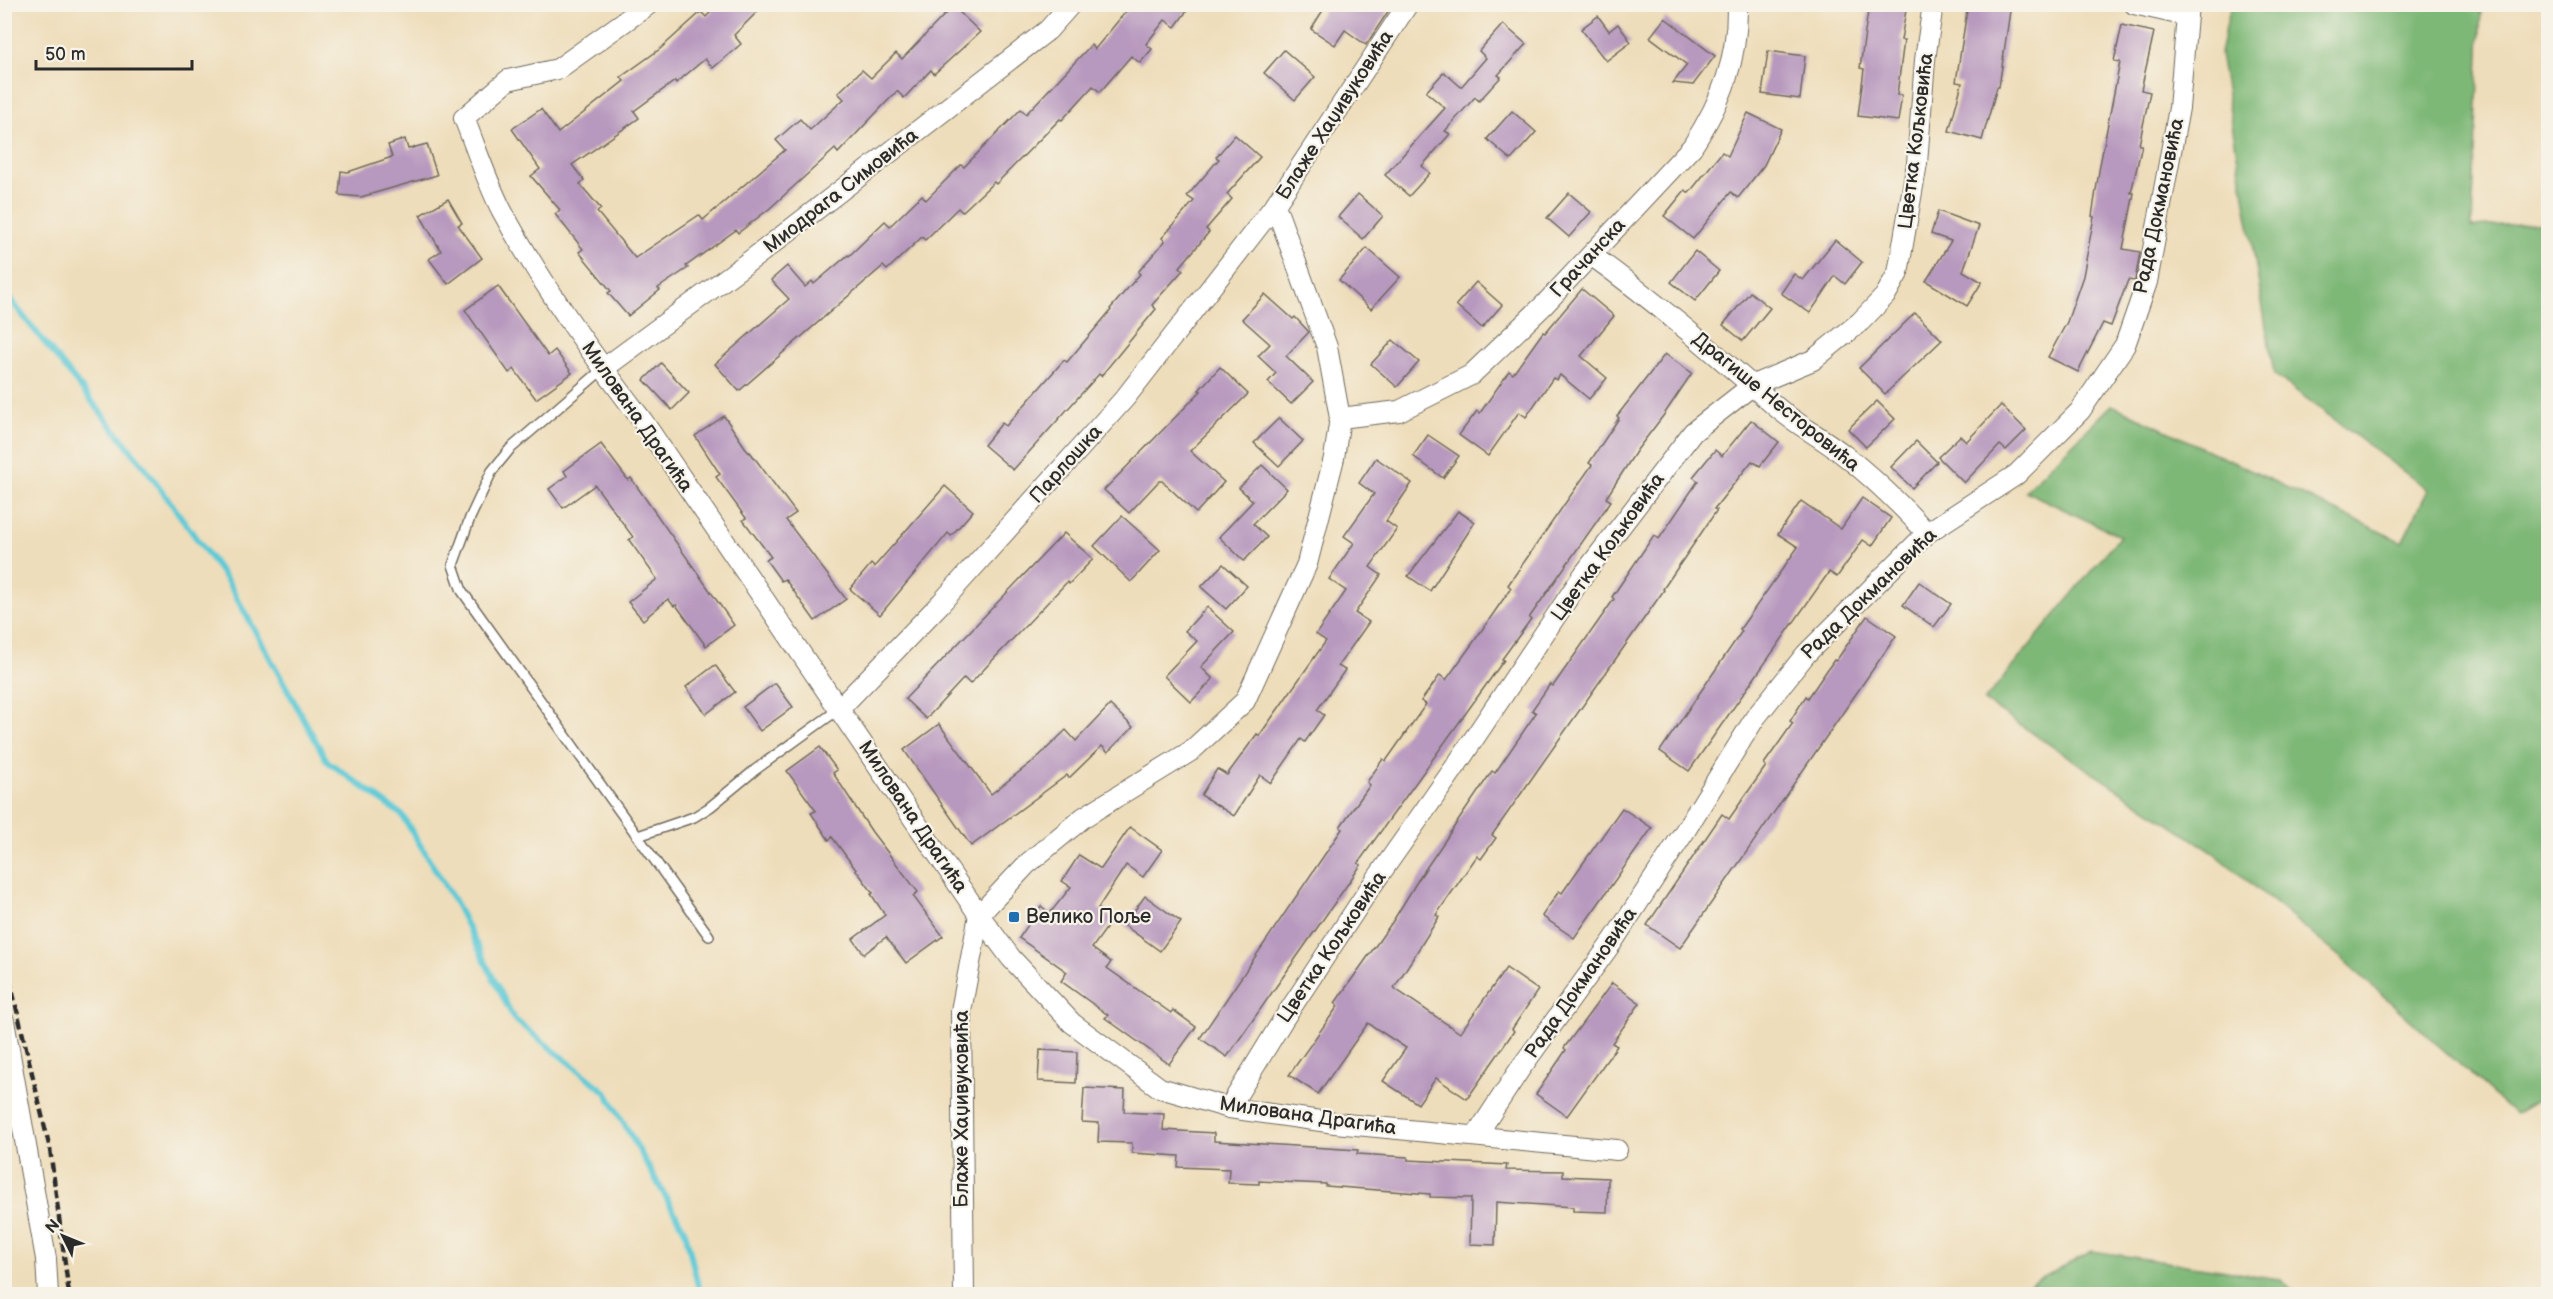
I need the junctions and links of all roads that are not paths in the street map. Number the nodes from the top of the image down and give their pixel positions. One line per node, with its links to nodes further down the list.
1 (649, 4): 10 (street, Милована Драгића)
2 (1071, 4): 10 (street, Миодрага Симовића)
3 (1408, 4): 8 (street, Блаже Хаџивуковића)
4 (1737, 4): 9 (street, Грачанска)
5 (1933, 4): 11 (street, Цветка Кољковића)
6 (2134, 4): 7 (street)
7 (2188, 10): 13 (street, Рада Докмановића)
8 (1275, 205): 12 (street, Блаже Хаџивуковића); 14 (street, Парлошка)
9 (1591, 255): 11 (street, Драгише Несторовића); 12 (street, Грачанска)
10 (603, 369): 14 (street, Милована Драгића); 15 (lane)
11 (1754, 385): 13 (street, Драгише Несторовића); 19 (street, Цветка Кољковића)
12 (1340, 418): 16 (street, Блаже Хаџивуковића)
13 (1927, 533): 20 (street, Рада Докмановића)
14 (839, 708): 15 (lane); 16 (street, Милована Драгића)
15 (638, 836): 17 (lane)
16 (979, 915): 19 (street, Милована Драгића); 23 (street, Блаже Хаџивуковића)
17 (709, 936)
18 (4, 1021): 22 (street)
19 (1229, 1108): 20 (street, Милована Драгића)
20 (1476, 1136): 21 (street, Милована Драгића)
21 (1617, 1150)
22 (48, 1294)
23 (964, 1294)

